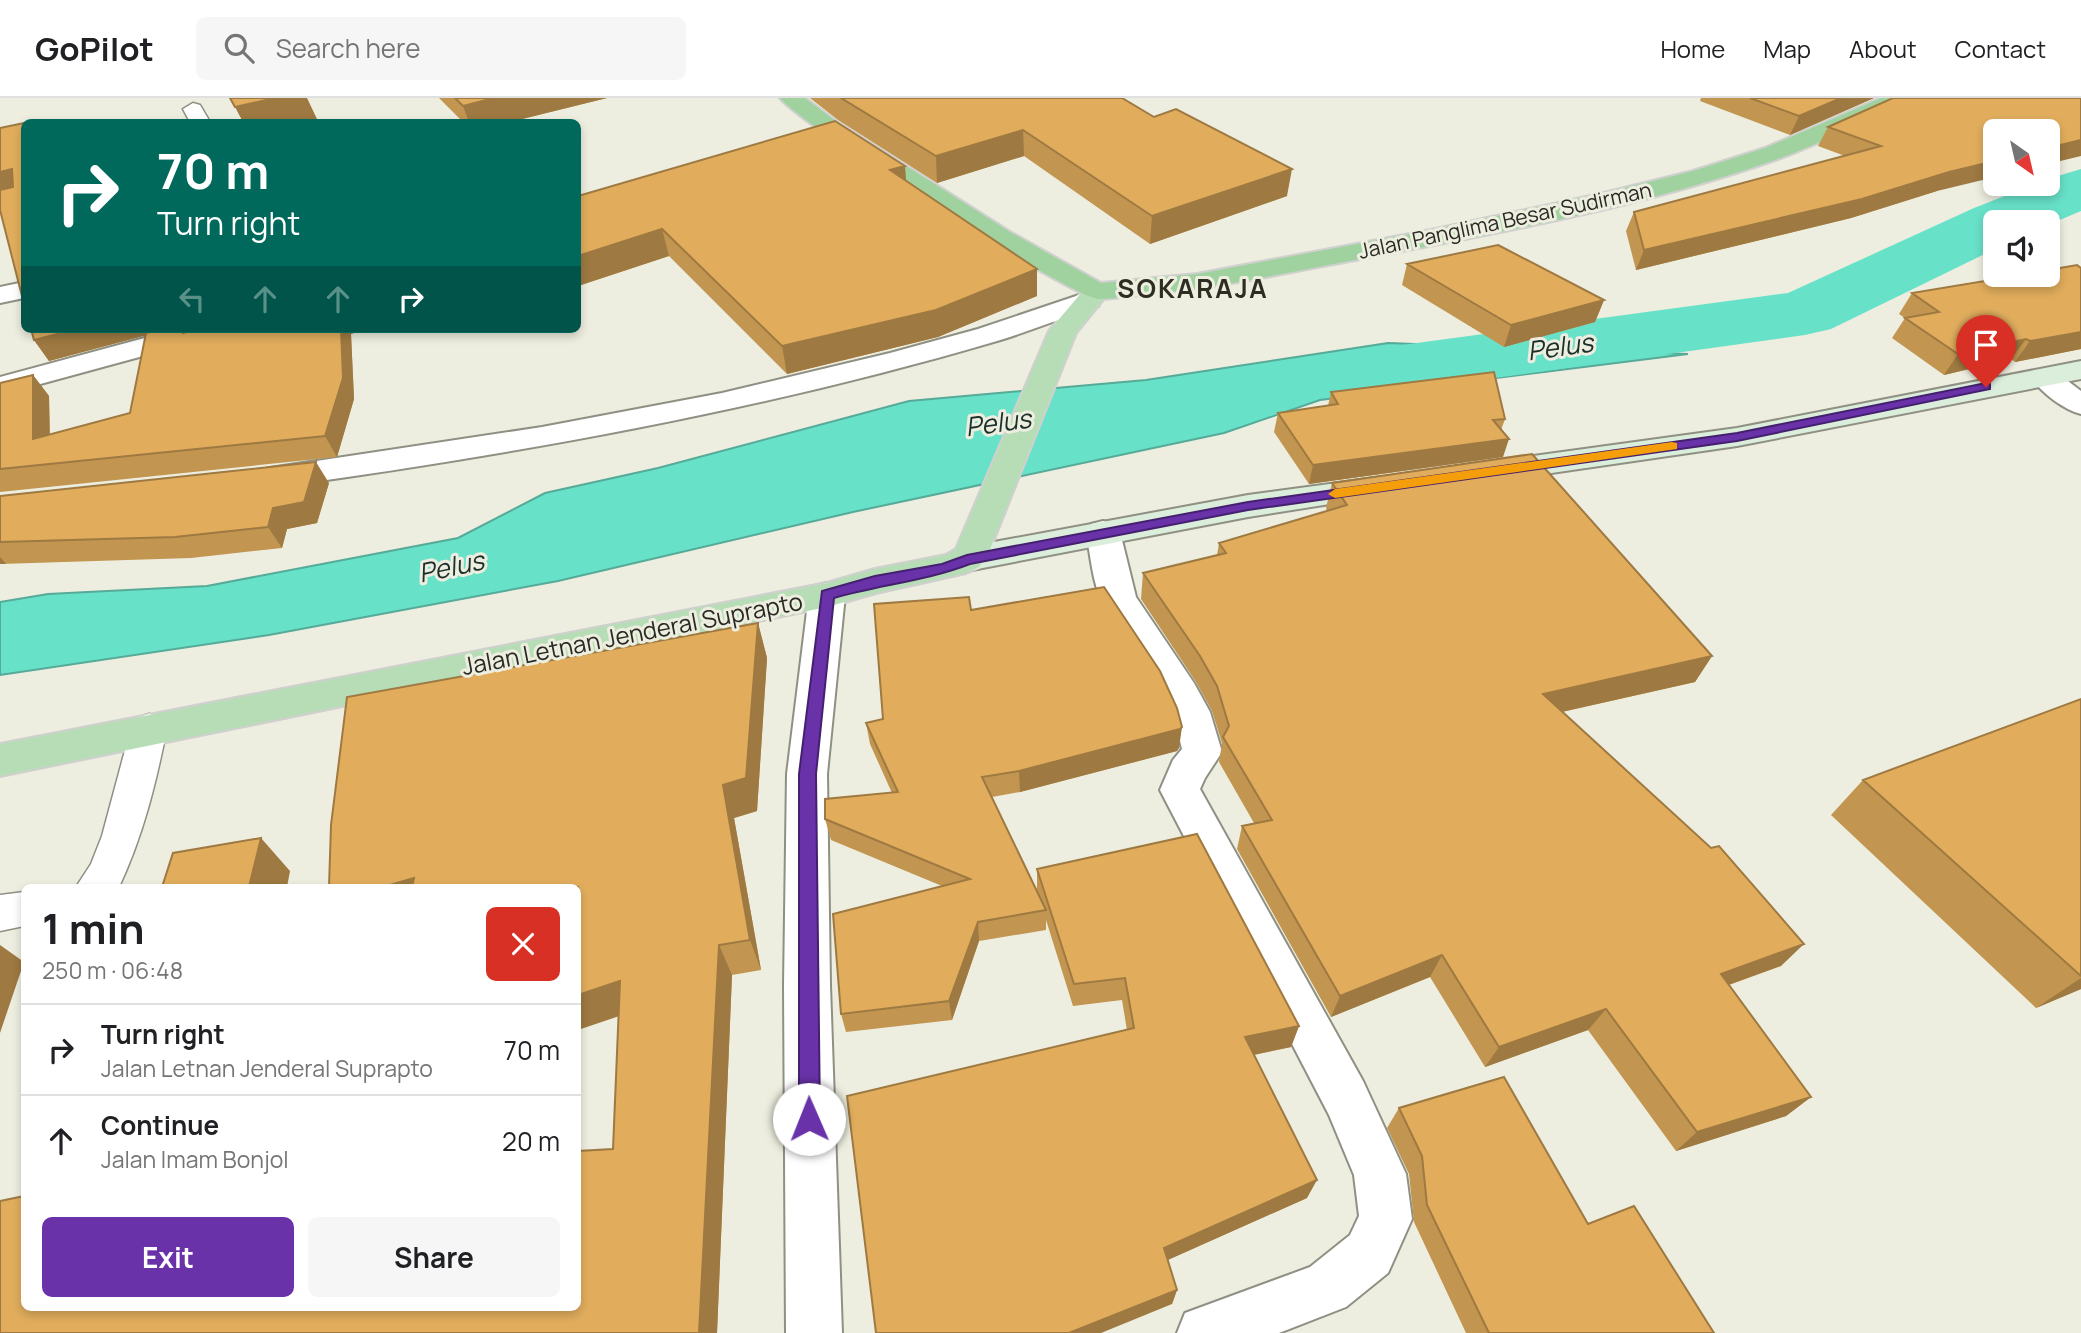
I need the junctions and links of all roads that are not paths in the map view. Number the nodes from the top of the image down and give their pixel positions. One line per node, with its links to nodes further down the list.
1 (792, 98): 5 (highway)
2 (1899, 98): 5 (highway, Jalan Panglima Besar Sudirman)
3 (21, 291): 4 (street)
4 (0, 295)
5 (1093, 295): 12 (street); 15 (main road)
6 (195, 333): 9 (street)
7 (2081, 370): 8 (main road)
8 (2046, 378): 10 (street); 11 (main road)
9 (0, 386)
10 (2081, 405)
11 (1465, 475)
12 (242, 481)
13 (1411, 483): 14 (main road)
14 (1103, 532): 15 (main road); 25 (street)
15 (974, 543): 16 (main road, Jalan Letnan Jenderal Suprapto)
16 (827, 595): 17 (main road, Jalan Letnan Jenderal Suprapto); 24 (street)
17 (364, 686): 18 (main road, Jalan Letnan Jenderal Suprapto); 19 (street)
18 (149, 728): 20 (main road, Jalan Letnan Jenderal Suprapto); 21 (lane)
19 (349, 733)
20 (0, 760)
21 (98, 884)
22 (21, 910): 23 (lane)
23 (0, 913)
24 (814, 1333)
25 (1205, 1333)

